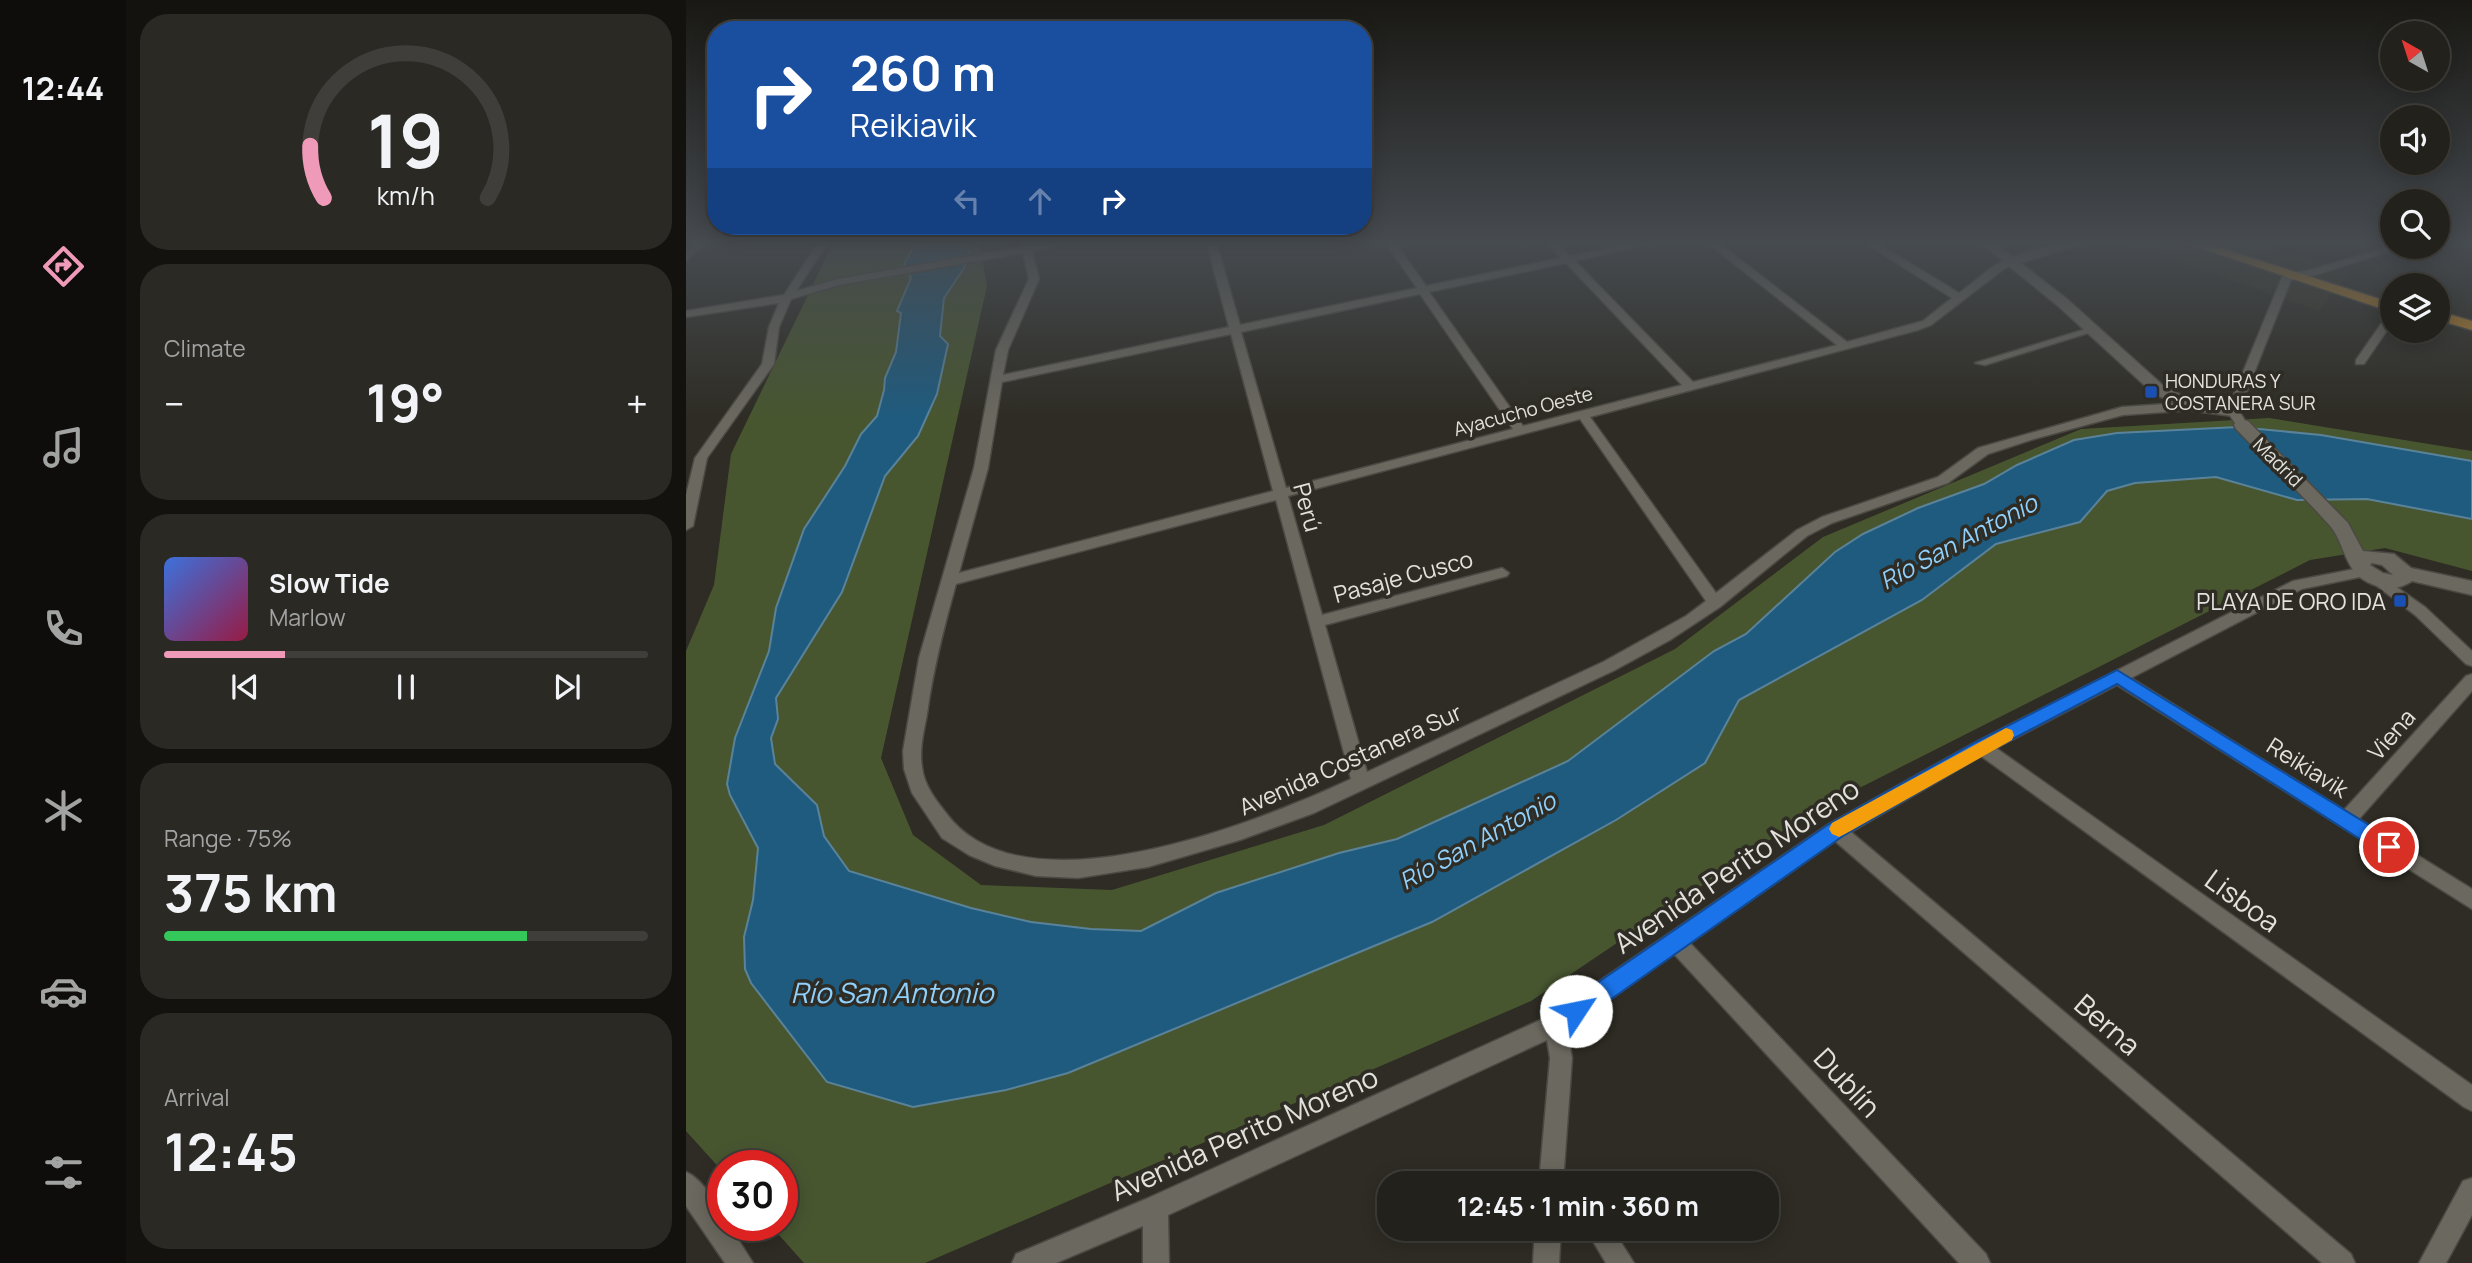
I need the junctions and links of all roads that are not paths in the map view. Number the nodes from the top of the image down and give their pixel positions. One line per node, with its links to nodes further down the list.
1 (766, 300): 12 (street)
2 (785, 300): 29 (street)
3 (1024, 300): 23 (street, Avenida Costanera Sur)
4 (1227, 300): 16 (street, Perú)
5 (1376, 300): 16 (street)
6 (1429, 300): 28 (street)
7 (1606, 300): 24 (street)
8 (1786, 300): 20 (street)
9 (1957, 300): 20 (street, Ayacucho Oeste)
10 (2057, 300): 17 (main road)
11 (2279, 300): 27 (street)
12 (686, 312)
13 (2450, 319): 15 (main road)
14 (2450, 326): 19 (main road)
15 (2472, 326)
16 (1235, 330): 23 (street); 31 (street, Perú)
17 (2093, 330): 22 (street); 25 (main road)
18 (2380, 333): 21 (street)
19 (2472, 333)
20 (1845, 346): 24 (street, Ayacucho Oeste)
21 (2360, 362)
22 (1982, 363)
23 (996, 380): 38 (street, Avenida Costanera Sur)
24 (1691, 387): 26 (street, Ayacucho Oeste)
25 (2194, 406): 27 (main road); 40 (street, Avenida Costanera Sur)
26 (1583, 415): 28 (street, Ayacucho Oeste); 40 (street)
27 (2238, 418): 32 (main road, Madrid)
28 (1521, 432): 31 (street, Ayacucho Oeste)
29 (701, 458): 30 (street); 33 (street)
30 (686, 462)
31 (1281, 495): 38 (street, Ayacucho Oeste); 42 (street, Perú)
32 (2337, 523): 34 (main road, Madrid); 35 (main road, Madrid)
33 (686, 526)
34 (2387, 559): 35 (main road); 37 (main road, Madrid)
35 (2368, 571): 37 (main road); 41 (street, Madrid); 44 (street, Avenida Perito Moreno)
36 (1502, 573): 42 (street, Pasaje Cusco)
37 (2404, 576): 39 (main road); 41 (street, Madrid)
38 (951, 580): 47 (street, Avenida Costanera Sur)
39 (2472, 588)
40 (1715, 603): 47 (street, Avenida Costanera Sur)
41 (2420, 611): 43 (street, Madrid)
42 (1316, 622): 47 (street, Perú)
43 (2472, 660)
44 (2117, 677): 46 (street, Avenida Perito Moreno); 48 (street, Reikiavik)
45 (2472, 680): 48 (street, Viena)
46 (1982, 747): 49 (street, Avenida Perito Moreno); 53 (street, Lisboa)
47 (1361, 785)
48 (2347, 820): 50 (street, Reikiavik)
49 (1836, 830): 51 (street, Avenida Perito Moreno); 66 (street, Berna)
50 (2472, 900)
51 (1676, 942): 52 (street, Avenida Perito Moreno); 65 (street, Dublín)
52 (1555, 1025): 54 (street); 57 (street, Avenida Perito Moreno)
53 (2472, 1099)
54 (1552, 1171)
55 (686, 1184): 60 (street)
56 (2472, 1190): 67 (street)
57 (1156, 1209): 61 (street, Avenida Perito Moreno); 62 (street)
58 (1547, 1241): 63 (street)
59 (1606, 1241): 64 (street)
60 (740, 1263)
61 (1025, 1263)
62 (1156, 1263)
63 (1545, 1263)
64 (1621, 1263)
65 (1977, 1263)
66 (2342, 1263)
67 (2432, 1263)

